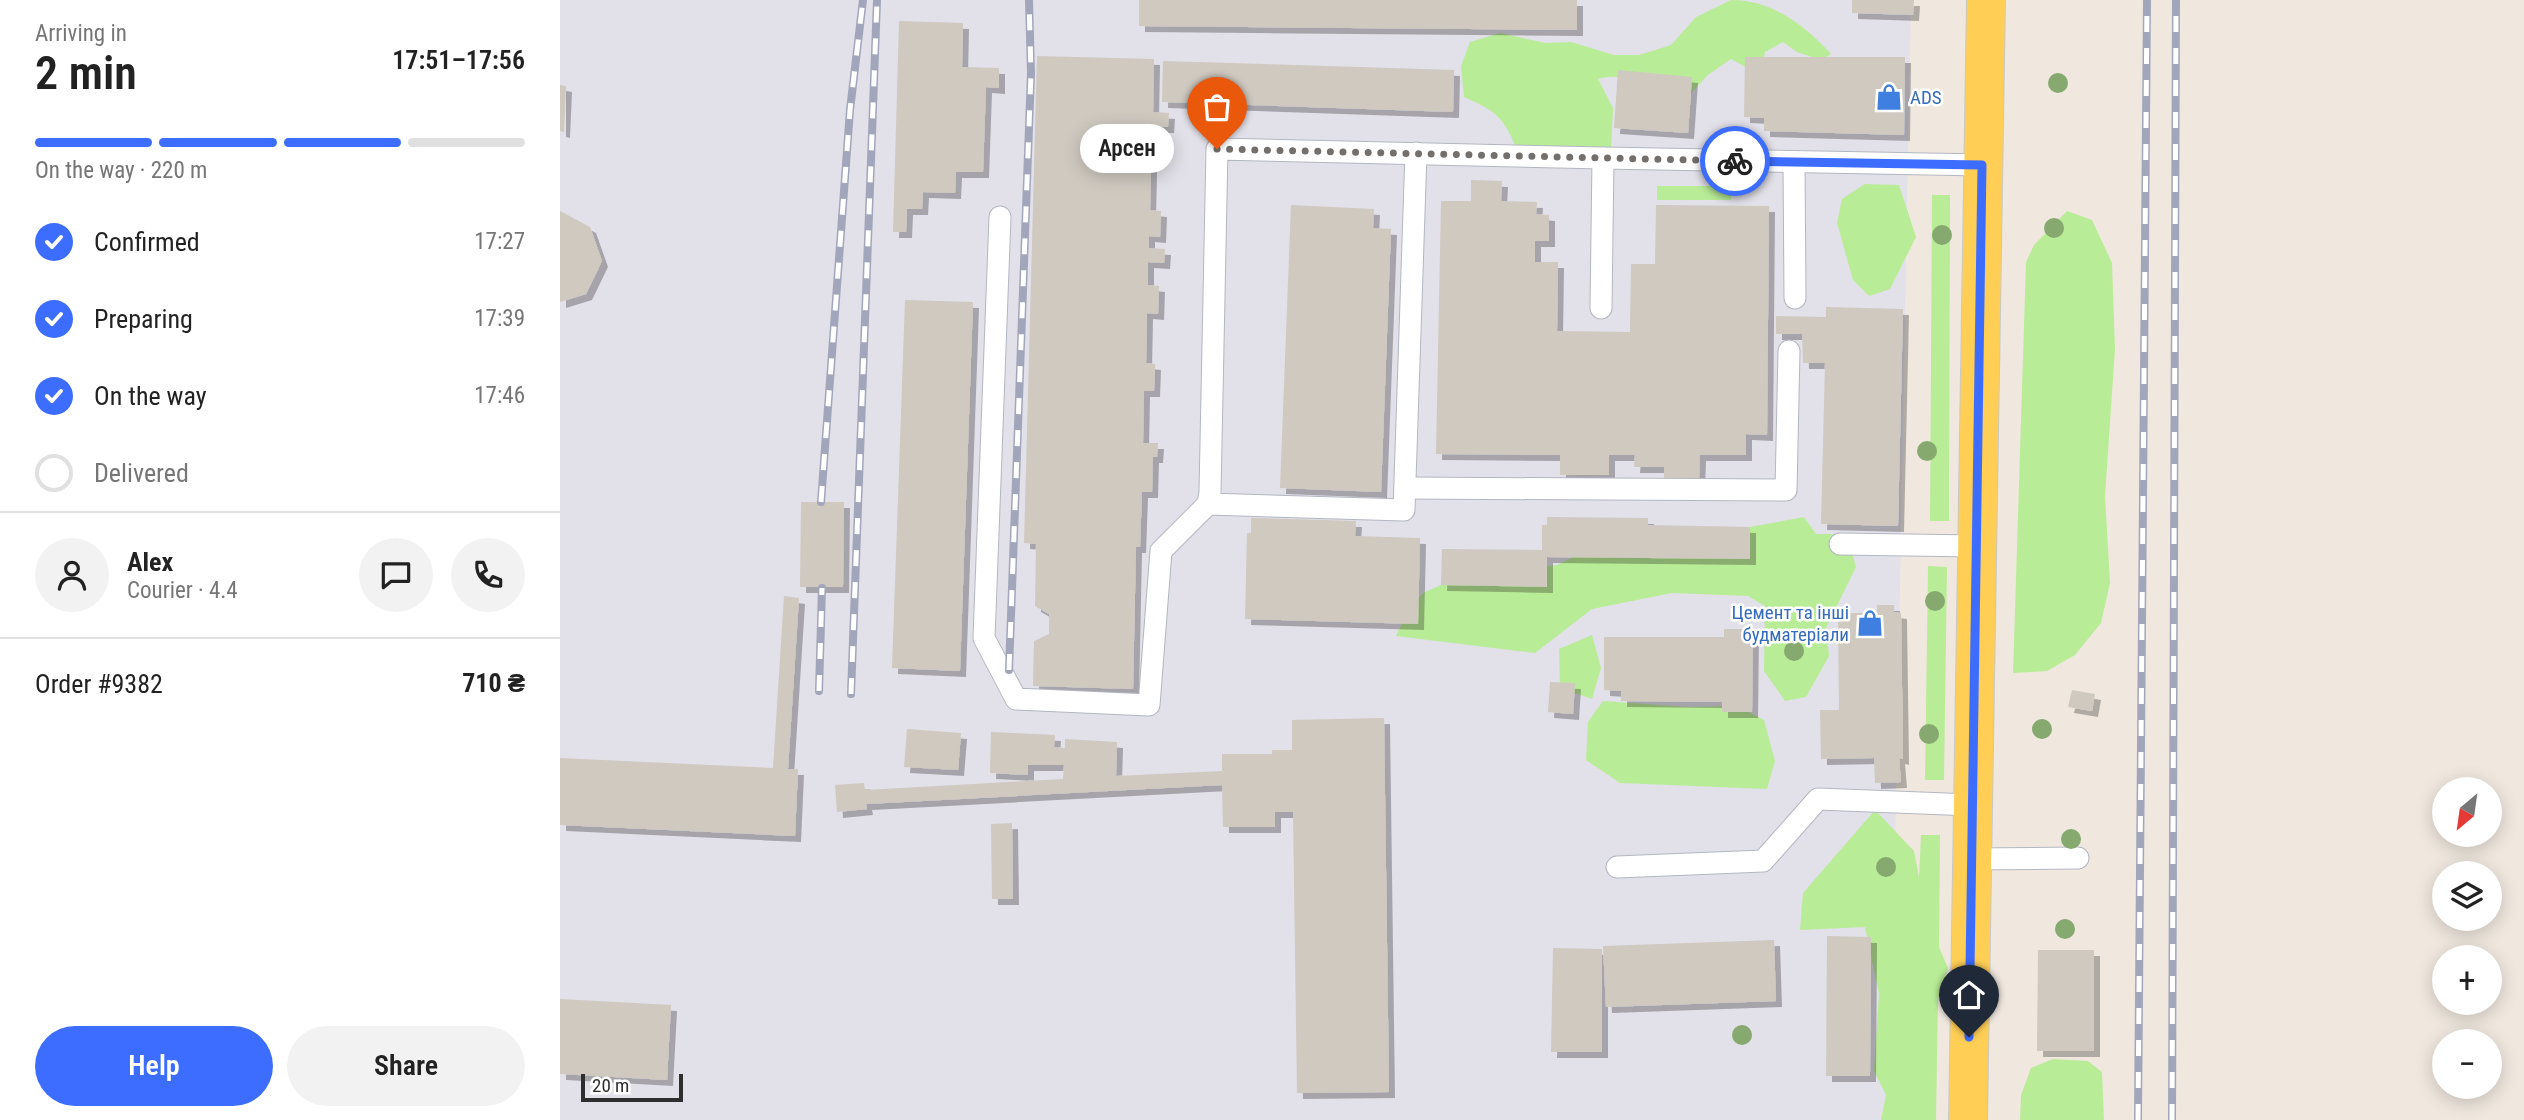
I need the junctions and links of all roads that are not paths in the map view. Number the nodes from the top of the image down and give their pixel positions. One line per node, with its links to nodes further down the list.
1 (1986, 0): 5 (main road)
2 (1416, 153): 3 (lane); 10 (lane); 11 (lane)
3 (1603, 158): 4 (lane); 8 (lane)
4 (1794, 162): 5 (lane); 7 (lane)
5 (1982, 165): 13 (main road)
6 (1000, 217): 11 (lane)
7 (1795, 299)
8 (1601, 308)
9 (1789, 351): 10 (lane)
10 (1405, 488): 11 (lane)
11 (1208, 504)
12 (1840, 544): 13 (lane)
13 (1976, 546): 14 (main road)
14 (1972, 805): 16 (main road); 17 (lane)
15 (2078, 858): 16 (lane)
16 (1971, 859): 18 (main road)
17 (1617, 867)
18 (1968, 1120)

